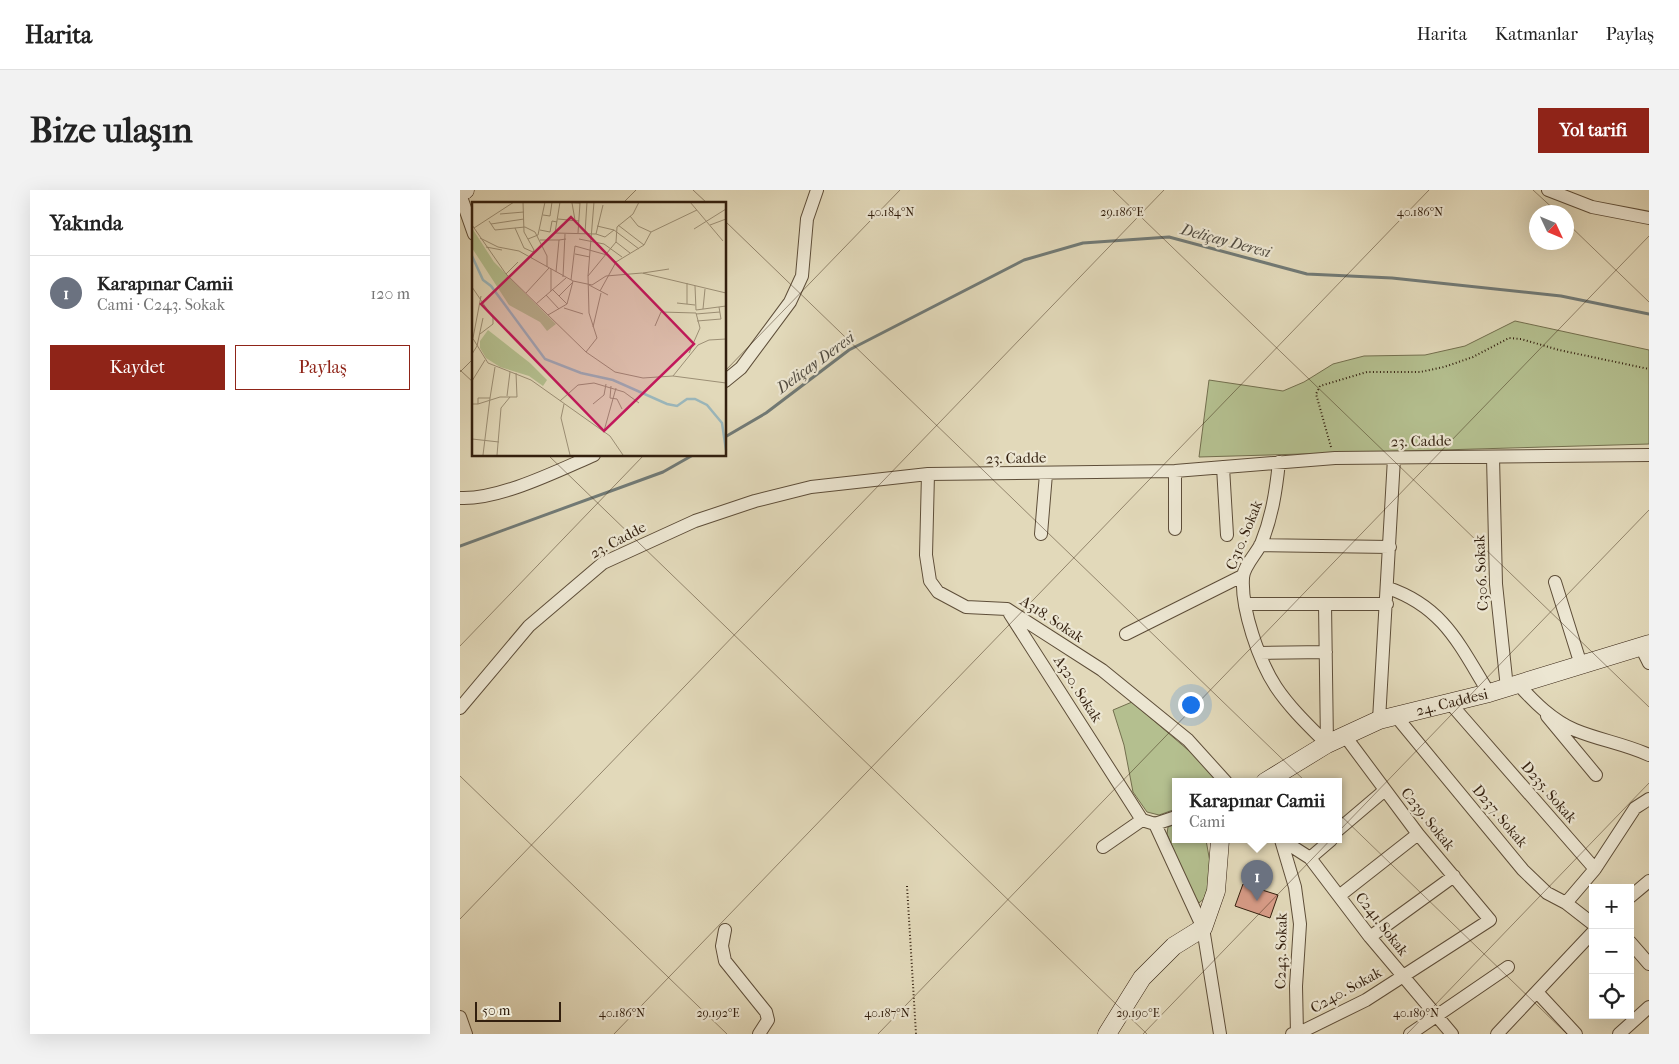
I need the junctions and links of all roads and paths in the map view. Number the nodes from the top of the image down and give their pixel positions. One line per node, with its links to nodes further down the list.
1 (465, 190): 4 (street)
2 (817, 190): 8 (street)
3 (1548, 190): 5 (street)
4 (460, 192): 6 (street)
5 (1649, 218)
6 (472, 228)
7 (1649, 369): 12 (path)
8 (726, 380)
9 (1649, 455): 11 (street, 23. Cadde)
10 (592, 456): 19 (street)
11 (1492, 457): 13 (street, 23. Cadde); 38 (street, C306. Sokak)
12 (1335, 458): 13 (street, 23. Cadde); 14 (street, 23. Cadde)
13 (1394, 458): 24 (street)
14 (1279, 462): 15 (street, 23. Cadde); 23 (street, C310. Sokak)
15 (1224, 467): 16 (street, 23. Cadde); 22 (street)
16 (1175, 471): 18 (street, 23. Cadde); 20 (street)
17 (928, 474): 18 (street, 23. Cadde); 31 (street, A318. Sokak); 41 (street, 23. Cadde)
18 (1046, 474): 21 (street)
19 (460, 498)
20 (1175, 529)
21 (1041, 534)
22 (1227, 535)
23 (1260, 546): 24 (street); 25 (street, C310. Sokak)
24 (1390, 547): 27 (street)
25 (1242, 576): 28 (street, C310. Sokak); 32 (street)
26 (1555, 582): 37 (street)
27 (1388, 588): 30 (street); 39 (street)
28 (1245, 604): 29 (street); 35 (street, C310. Sokak)
29 (1325, 604): 30 (street); 34 (street)
30 (1387, 604): 43 (street)
31 (1007, 609): 48 (street, A318. Sokak); 53 (street, A320. Sokak)
32 (1126, 634)
33 (1645, 645): 36 (street); 37 (street, 24. Caddesi)
34 (1326, 652): 35 (street); 45 (street)
35 (1260, 653): 45 (street, C310. Sokak)
36 (1649, 664)
37 (1581, 665): 38 (street, 24. Caddesi)
38 (1512, 686): 39 (street, 24. Caddesi); 42 (street)
39 (1489, 693): 40 (street, 24. Caddesi)
40 (1450, 703): 43 (street, 24. Caddesi); 63 (street, D235. Sokak)
41 (460, 708)
42 (1540, 709): 46 (street); 47 (street)
43 (1387, 718): 44 (street, 24. Caddesi); 69 (street, D237. Sokak)
44 (1345, 736): 45 (street, 24. Caddesi); 50 (street, C239. Sokak)
45 (1327, 744): 49 (street, 24. Caddesi)
46 (1649, 755)
47 (1596, 775)
48 (1222, 778)
49 (1272, 778)
50 (1385, 790): 55 (street); 56 (street, C239. Sokak)
51 (1649, 798): 63 (street)
52 (1172, 818): 54 (street)
53 (1142, 820): 54 (street); 61 (street)
54 (1155, 824): 72 (street)
55 (1342, 827)
56 (1418, 834): 64 (street, C239. Sokak); 68 (street)
57 (1220, 843): 72 (street)
58 (1282, 843): 93 (street, C243. Sokak)
59 (1286, 843): 62 (street, C241. Sokak)
60 (1328, 843): 62 (street)
61 (1103, 847)
62 (1310, 858): 68 (street, C241. Sokak)
63 (1595, 869): 69 (street)
64 (1454, 876): 70 (street, C239. Sokak); 75 (street)
65 (1649, 881): 67 (street)
66 (906, 886): 89 (path)
67 (1634, 894)
68 (1339, 896): 75 (street, C241. Sokak)
69 (1566, 903): 71 (street, D237. Sokak)
70 (1490, 920): 79 (street, C240. Sokak)
71 (1589, 921)
72 (1203, 928): 90 (street); 91 (street)
73 (725, 930): 88 (street)
74 (1589, 936): 80 (street)
75 (1370, 937): 79 (street, C241. Sokak)
76 (1634, 947): 77 (street)
77 (1649, 964)
78 (1508, 966): 83 (street)
79 (1403, 977): 83 (street, C241. Sokak); 93 (street, C240. Sokak)
80 (1537, 992): 86 (street); 96 (street)
81 (1649, 1007): 82 (street)
82 (1634, 1015)
83 (1436, 1016): 94 (street); 95 (street, C241. Sokak)
84 (460, 1017): 87 (street)
85 (1631, 1019): 97 (street)
86 (1505, 1031)
87 (466, 1034)
88 (759, 1034)
89 (916, 1034)
90 (1107, 1034)
91 (1220, 1034)
92 (1292, 1034): 93 (street, C240. Sokak)
93 (1297, 1034)
94 (1410, 1034)
95 (1452, 1034)
96 (1576, 1034)
97 (1619, 1034)

